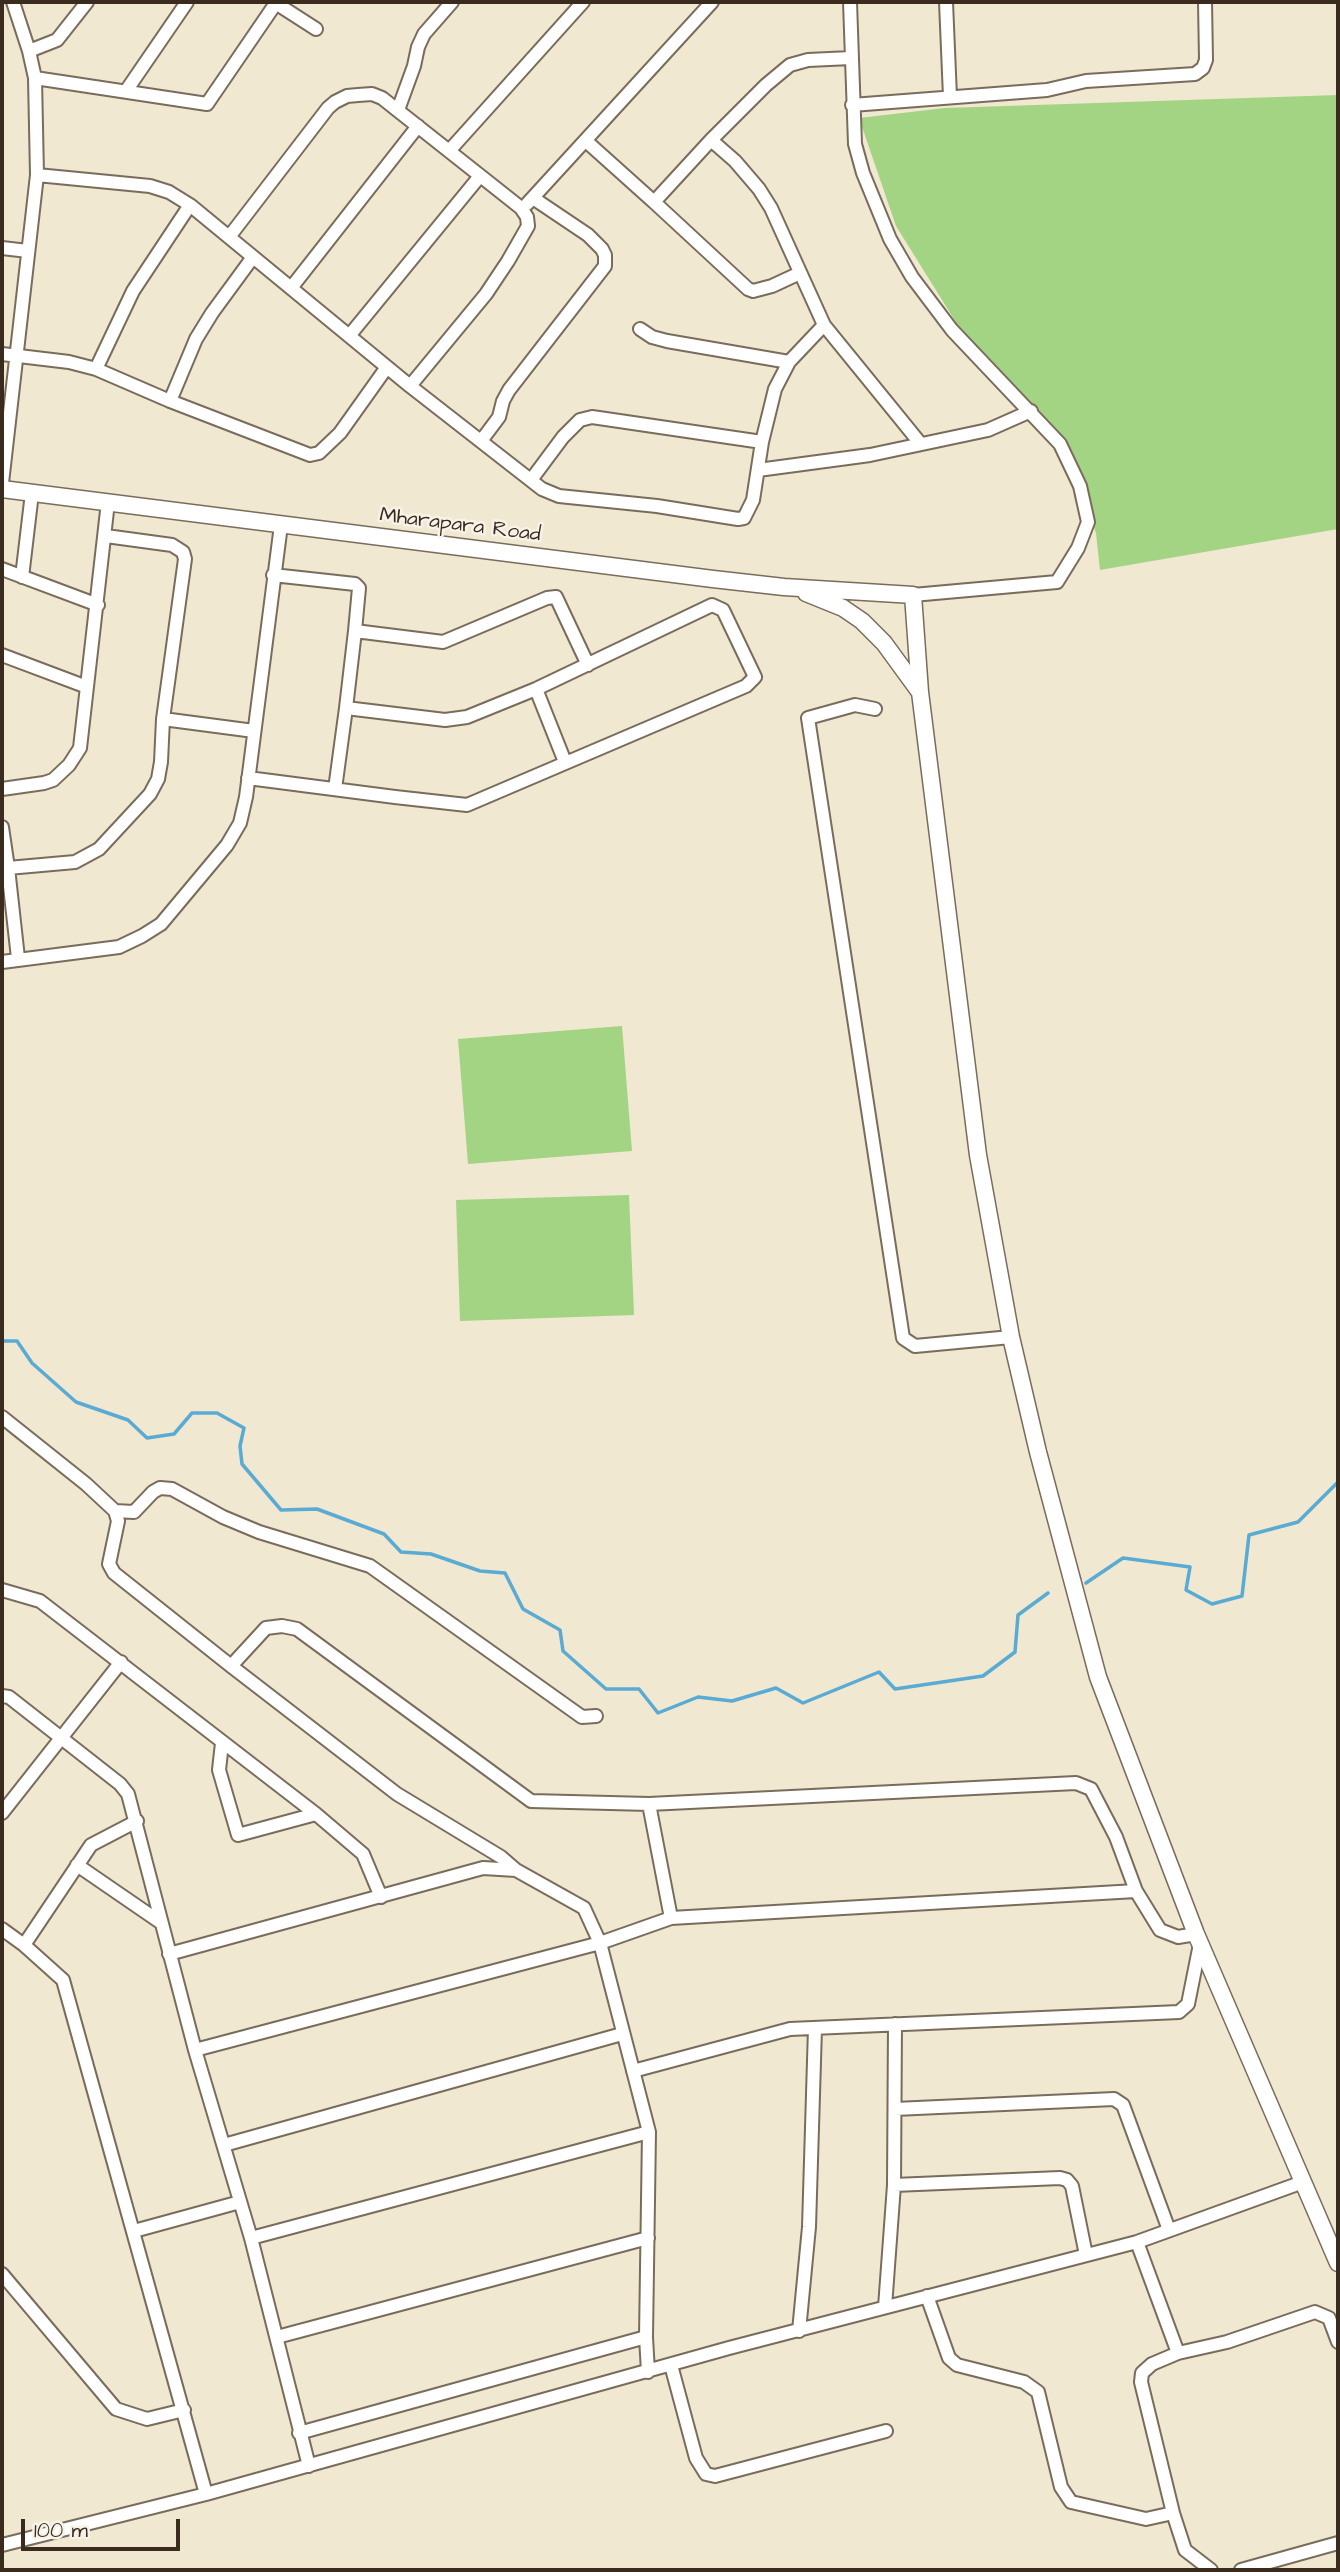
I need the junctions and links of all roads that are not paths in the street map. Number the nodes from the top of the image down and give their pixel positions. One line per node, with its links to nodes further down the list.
1 (87, 2): 13 (street)
2 (187, 2): 16 (street)
3 (275, 2): 12 (street); 16 (street)
4 (452, 2): 19 (street)
5 (583, 2): 23 (street)
6 (712, 2): 22 (street)
7 (850, 2): 14 (street)
8 (946, 2): 17 (street)
9 (1205, 2): 17 (street)
10 (15, 5): 11 (street); 13 (street)
11 (2, 12)
12 (316, 29)
13 (29, 51): 15 (street)
14 (851, 58): 18 (street); 21 (street)
15 (35, 78): 16 (street); 24 (street)
16 (126, 91)
17 (950, 97): 18 (street)
18 (852, 105): 46 (street)
19 (398, 110): 20 (street); 30 (street)
20 (418, 126): 23 (street); 35 (street)
21 (712, 140): 27 (street); 34 (street)
22 (586, 141): 26 (street); 27 (street)
23 (449, 151): 25 (street)
24 (37, 175): 28 (street); 32 (street)
25 (480, 176): 29 (street); 38 (street)
26 (533, 198): 29 (street); 47 (street)
27 (654, 202): 34 (street)
28 (190, 205): 30 (street); 43 (street)
29 (521, 208): 44 (street)
30 (229, 237): 33 (street)
31 (2, 248): 32 (street)
32 (28, 251): 40 (street)
33 (253, 257): 35 (street); 45 (street)
34 (800, 273): 36 (street)
35 (291, 288): 38 (street)
36 (824, 325): 41 (street); 49 (street)
37 (640, 329): 41 (street)
38 (349, 336): 42 (street)
39 (2, 354): 40 (street)
40 (15, 356): 43 (street); 52 (street)
41 (789, 362): 48 (street)
42 (387, 367): 44 (street); 45 (street)
43 (96, 369): 45 (street)
44 (410, 386): 47 (street)
45 (170, 401)
46 (1031, 411): 49 (street); 62 (street)
47 (481, 440): 51 (street)
48 (762, 442): 50 (street); 51 (street)
49 (920, 443): 50 (street)
50 (758, 470): 51 (street)
51 (531, 480)
52 (2, 483)
53 (2, 489): 54 (main road, Mharapara Road)
54 (32, 493): 55 (main road, Mharapara Road); 60 (street)
55 (108, 502): 56 (main road, Mharapara Road); 57 (street)
56 (281, 525): 59 (street); 61 (main road, Mharapara Road)
57 (106, 536): 63 (street); 72 (street)
58 (2, 569): 60 (street)
59 (273, 575): 64 (street); 73 (street)
60 (22, 577): 63 (street)
61 (784, 587): 62 (main road, Mharapara Road); 69 (main road)
62 (913, 595): 69 (main road)
63 (98, 605): 67 (street)
64 (355, 631): 66 (street); 70 (street)
65 (2, 654): 67 (street)
66 (588, 665): 68 (street); 74 (street)
67 (87, 687): 76 (street)
68 (536, 689): 70 (street); 74 (street)
69 (920, 692): 82 (main road)
70 (346, 708): 77 (street)
71 (875, 709): 82 (street)
72 (163, 719): 73 (street); 79 (street)
73 (254, 731): 75 (street)
74 (565, 762): 77 (street)
75 (248, 778): 77 (street); 80 (street)
76 (2, 789)
77 (335, 789)
78 (2, 827): 79 (street)
79 (8, 868): 80 (street)
80 (18, 958): 81 (street)
81 (2, 962)
82 (1011, 1337): 103 (main road)
83 (2, 1417): 84 (street)
84 (115, 1511): 87 (street); 89 (street)
85 (2, 1590): 86 (street)
86 (121, 1662): 90 (street); 91 (street)
87 (231, 1666): 92 (street); 97 (street)
88 (2, 1696): 90 (street)
89 (596, 1716)
90 (59, 1738): 93 (street); 95 (street)
91 (222, 1743): 94 (street); 94 (street)
92 (649, 1804): 98 (street); 100 (street)
93 (2, 1812)
94 (316, 1814): 99 (street)
95 (137, 1821): 96 (street); 101 (street)
96 (77, 1865): 101 (street); 105 (street)
97 (516, 1870): 99 (street); 104 (street)
98 (1136, 1891): 100 (street); 103 (street)
99 (381, 1897): 106 (street)
100 (671, 1918): 104 (street)
101 (160, 1922): 106 (street)
102 (4, 1937): 105 (street)
103 (1198, 1939): 107 (street); 115 (main road)
104 (600, 1943): 109 (street); 110 (street)
105 (24, 1945): 119 (street)
106 (169, 1954): 110 (street)
107 (895, 2024): 108 (street); 112 (street)
108 (815, 2028): 111 (street); 128 (street)
109 (622, 2034): 111 (street); 114 (street)
110 (195, 2050): 114 (street)
111 (633, 2071): 113 (street)
112 (895, 2109): 116 (street); 118 (street)
113 (649, 2132): 120 (street); 121 (street)
114 (224, 2145): 117 (street)
115 (1303, 2182): 118 (street); 124 (main road)
116 (894, 2185): 123 (street); 127 (street)
117 (240, 2202): 119 (street); 120 (street)
118 (1169, 2230): 122 (street)
119 (134, 2231): 135 (street)
120 (251, 2238): 129 (street)
121 (648, 2238): 129 (street); 130 (street)
122 (1137, 2242): 123 (street); 132 (street)
123 (1086, 2255): 126 (street)
124 (1338, 2263)
125 (2, 2274): 135 (street)
126 (928, 2296): 127 (street); 140 (street)
127 (885, 2307): 128 (street)
128 (799, 2331): 133 (street)
129 (277, 2337): 137 (street)
130 (646, 2337): 134 (street); 137 (street)
131 (1338, 2342): 132 (street)
132 (1178, 2353): 140 (street)
133 (671, 2365): 134 (street); 136 (street)
134 (648, 2372): 138 (street)
135 (184, 2410): 139 (street)
136 (886, 2431)
137 (299, 2433): 138 (street)
138 (309, 2466): 139 (street)
139 (206, 2494): 142 (street)
140 (1173, 2513): 143 (street)
141 (1338, 2543): 144 (street)
142 (2, 2545)
143 (1211, 2570)
144 (1241, 2570)

